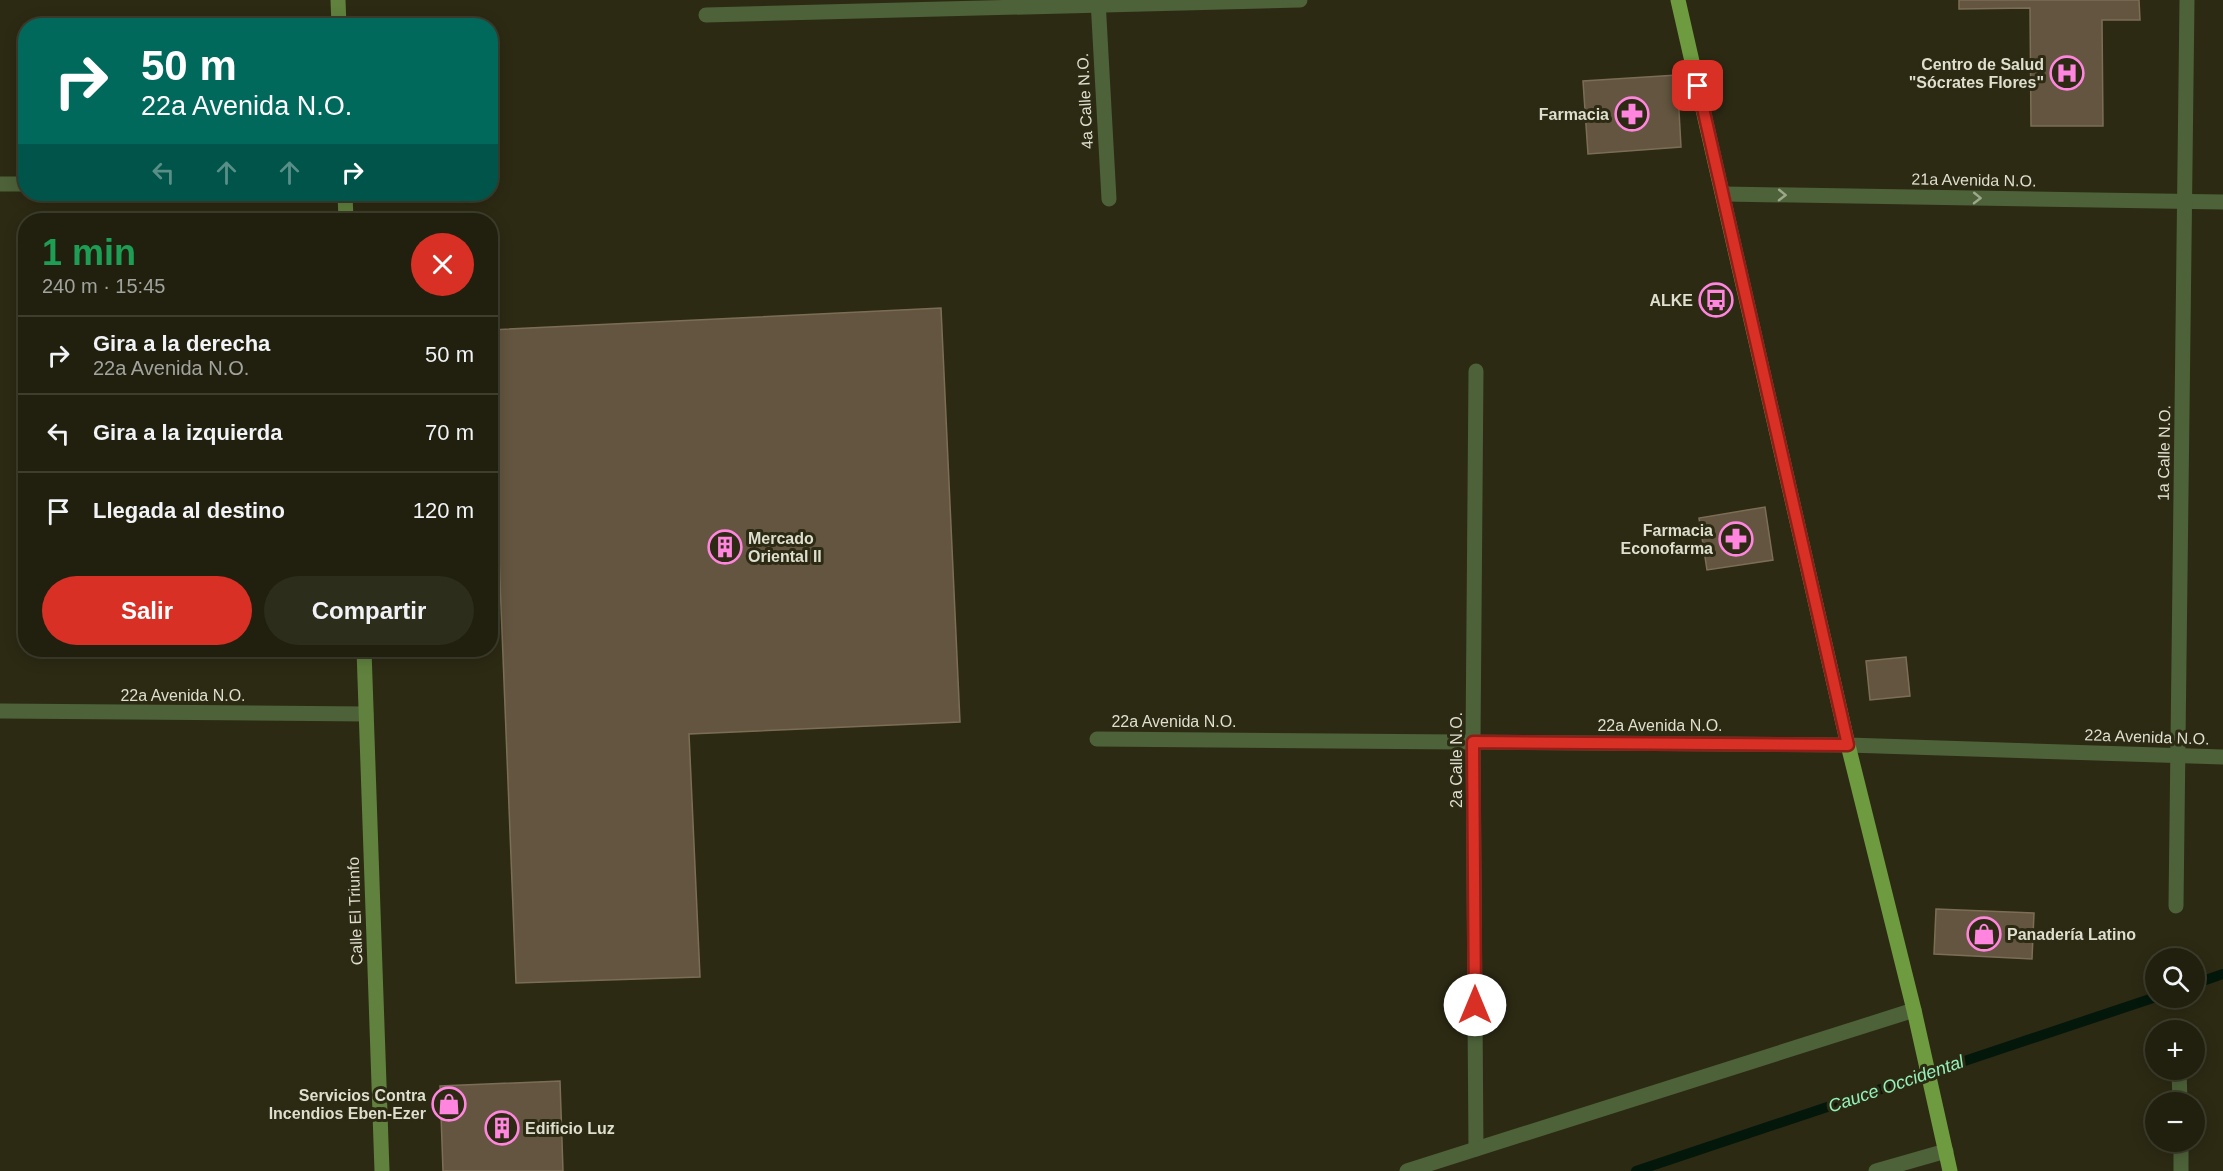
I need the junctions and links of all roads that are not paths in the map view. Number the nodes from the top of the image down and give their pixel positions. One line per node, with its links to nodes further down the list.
1 (338, 0): 7 (main road)
2 (1300, 0): 5 (street)
3 (1678, 0): 10 (main road)
4 (2187, 0): 12 (street, 1a Calle N.O.)
5 (1098, 3): 6 (street); 11 (street, 4a Calle N.O.)
6 (706, 15)
7 (339, 18)
8 (0, 184): 9 (street)
9 (18, 184)
10 (1724, 194): 12 (street, 21a Avenida N.O., one-way to 12); 20 (main road)
11 (1109, 199)
12 (2185, 201): 13 (street, 21a Avenida N.O.); 21 (street, 1a Calle N.O.)
13 (2223, 202)
14 (1476, 371): 19 (street, 2a Calle N.O.)
15 (364, 657): 17 (main road, Calle El Triunfo)
16 (0, 711): 17 (street, 22a Avenida N.O.)
17 (366, 714): 28 (main road, Calle El Triunfo)
18 (1097, 739): 19 (street, 22a Avenida N.O.)
19 (1473, 742): 20 (street, 22a Avenida N.O.); 25 (street, 2a Calle N.O.)
20 (1848, 745): 21 (street, 22a Avenida N.O.); 24 (main road)
21 (2178, 756): 22 (street, 22a Avenida N.O.); 23 (street, 1a Calle N.O.)
22 (2223, 757)
23 (2176, 906)
24 (1914, 1010): 25 (street); 26 (main road)
25 (1476, 1149): 29 (street)
26 (1946, 1151): 30 (street); 31 (main road)
27 (2181, 1152): 32 (street)
28 (382, 1171)
29 (1407, 1171)
30 (1876, 1171)
31 (1950, 1171)
32 (2181, 1171)

